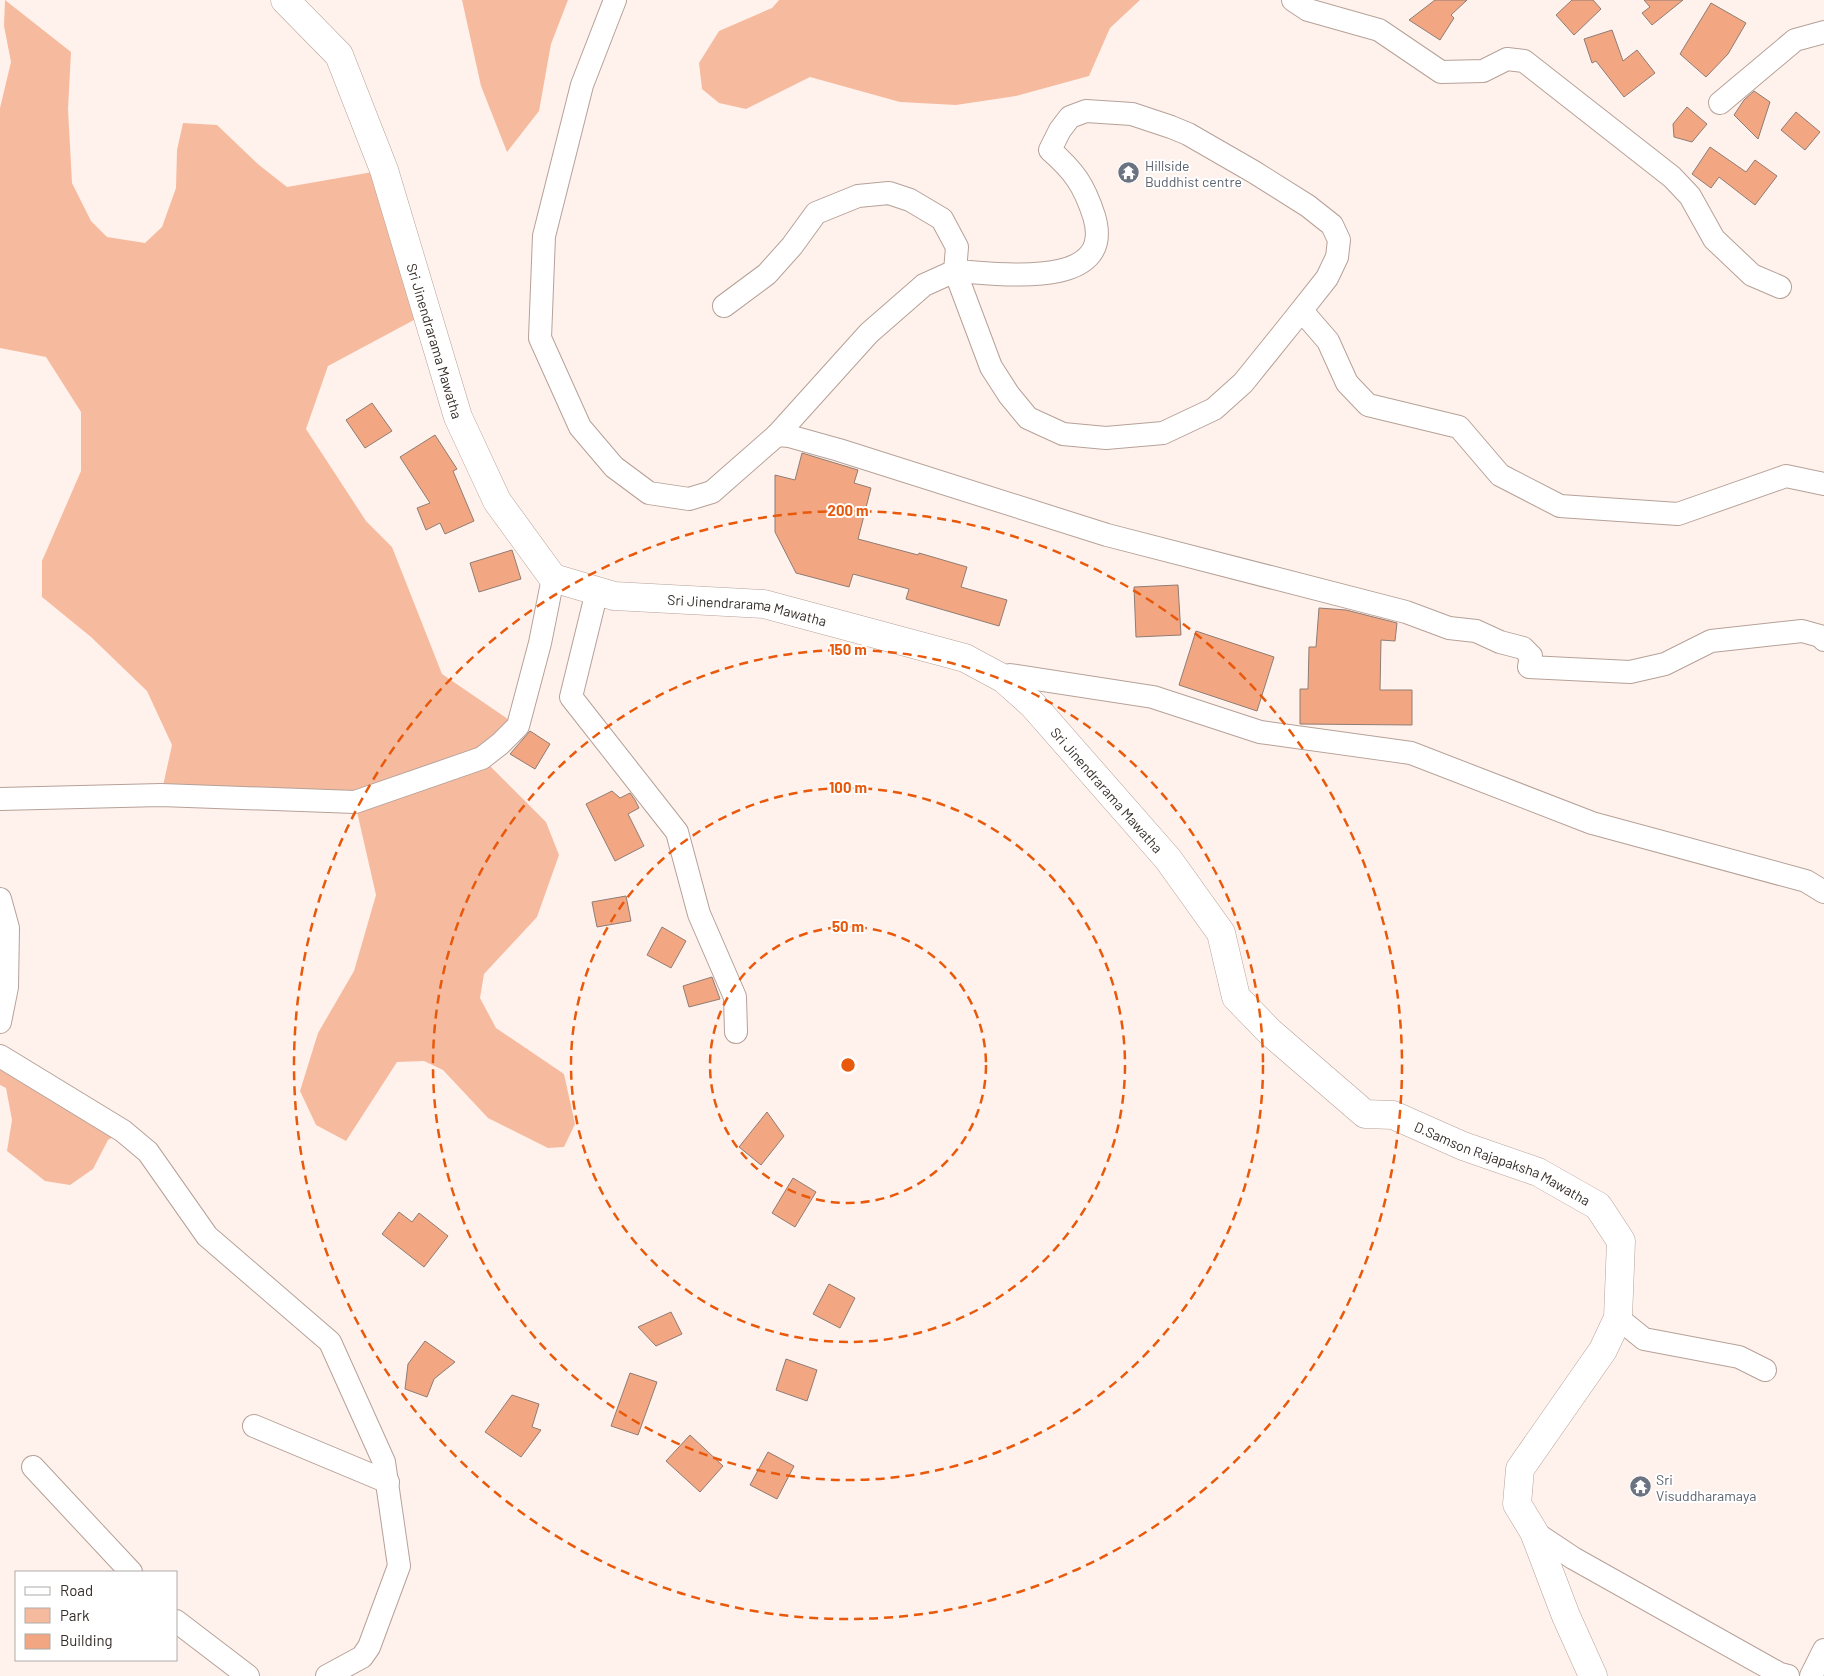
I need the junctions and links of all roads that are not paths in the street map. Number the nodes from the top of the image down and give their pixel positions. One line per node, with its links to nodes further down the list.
1 (285, 0): 12 (main road, Sri Jinendrarama Mawatha)
2 (615, 0): 10 (street)
3 (1293, 0): 7 (street)
4 (1824, 32): 5 (street)
5 (1720, 103)
6 (955, 271): 8 (street); 9 (street); 9 (street); 10 (street)
7 (1780, 287)
8 (724, 306)
9 (1302, 311): 11 (street)
10 (776, 435): 14 (street)
11 (1824, 484)
12 (553, 578): 13 (main road, Sri Jinendrarama Mawatha); 16 (street)
13 (597, 591): 15 (main road, Sri Jinendrarama Mawatha); 20 (street)
14 (1823, 637)
15 (1004, 679): 17 (street); 22 (main road, Sri Jinendrarama Mawatha)
16 (0, 799)
17 (1824, 892)
18 (0, 899): 19 (street)
19 (0, 1022)
20 (736, 1032)
21 (0, 1056): 27 (street)
22 (1365, 1114): 23 (main road, D.Samson Rajapaksha Mawatha)
23 (1618, 1318): 24 (street); 28 (main road, D.Samson Rajapaksha Mawatha)
24 (1765, 1370)
25 (254, 1426): 27 (street)
26 (34, 1467): 29 (street)
27 (388, 1482): 33 (street)
28 (1534, 1532): 34 (main road, D.Samson Rajapaksha Mawatha); 35 (street)
29 (130, 1571)
30 (178, 1623): 32 (street)
31 (1824, 1650): 36 (street)
32 (248, 1676)
33 (327, 1676)
34 (1593, 1676)
35 (1788, 1676)
36 (1811, 1676)

